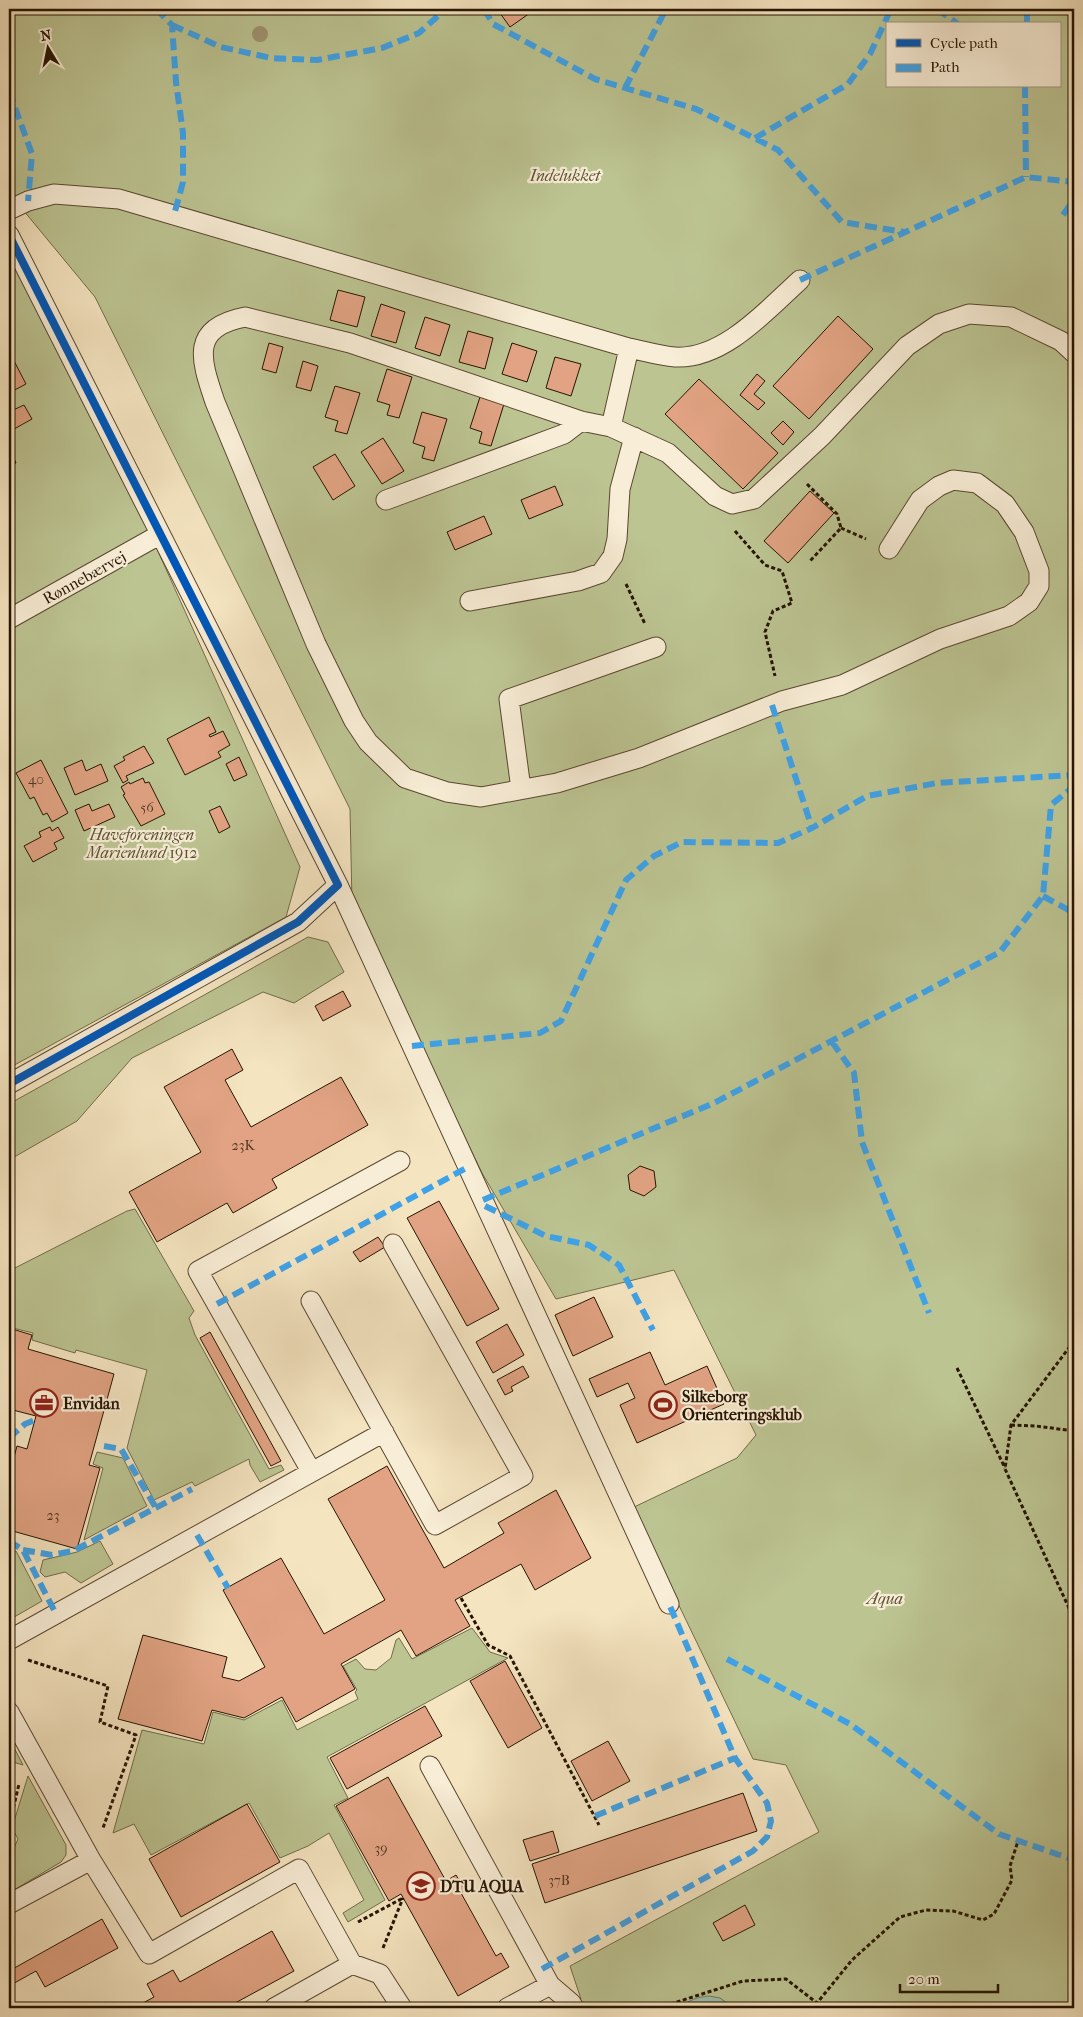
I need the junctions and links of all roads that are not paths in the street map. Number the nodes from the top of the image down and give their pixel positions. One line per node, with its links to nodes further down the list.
1 (9, 210): 4 (lane)
2 (9, 236): 10 (lane)
3 (800, 280): 4 (lane)
4 (629, 348): 7 (lane)
5 (1074, 353): 8 (lane)
6 (580, 421): 7 (lane); 9 (lane); 15 (lane)
7 (611, 428): 8 (lane)
8 (634, 437): 12 (lane)
9 (386, 500)
10 (159, 535): 13 (lane, Rønnebærvej); 16 (lane)
11 (890, 549): 15 (lane)
12 (470, 601)
13 (9, 619)
14 (656, 647): 15 (lane)
15 (521, 789)
16 (338, 885): 17 (lane); 23 (lane)
17 (9, 1084)
18 (400, 1161): 22 (lane)
19 (393, 1244): 21 (lane)
20 (311, 1302): 21 (lane)
21 (384, 1432): 22 (lane)
22 (311, 1472): 24 (lane)
23 (669, 1604)
24 (9, 1640)
25 (9, 1712): 27 (lane)
26 (430, 1766): 30 (lane)
27 (91, 1860): 28 (lane); 29 (lane)
28 (9, 1904)
29 (352, 1964): 31 (lane); 32 (lane)
30 (550, 1985): 33 (lane); 34 (lane)
31 (274, 2008)
32 (402, 2008)
33 (507, 2008)
34 (574, 2008)

